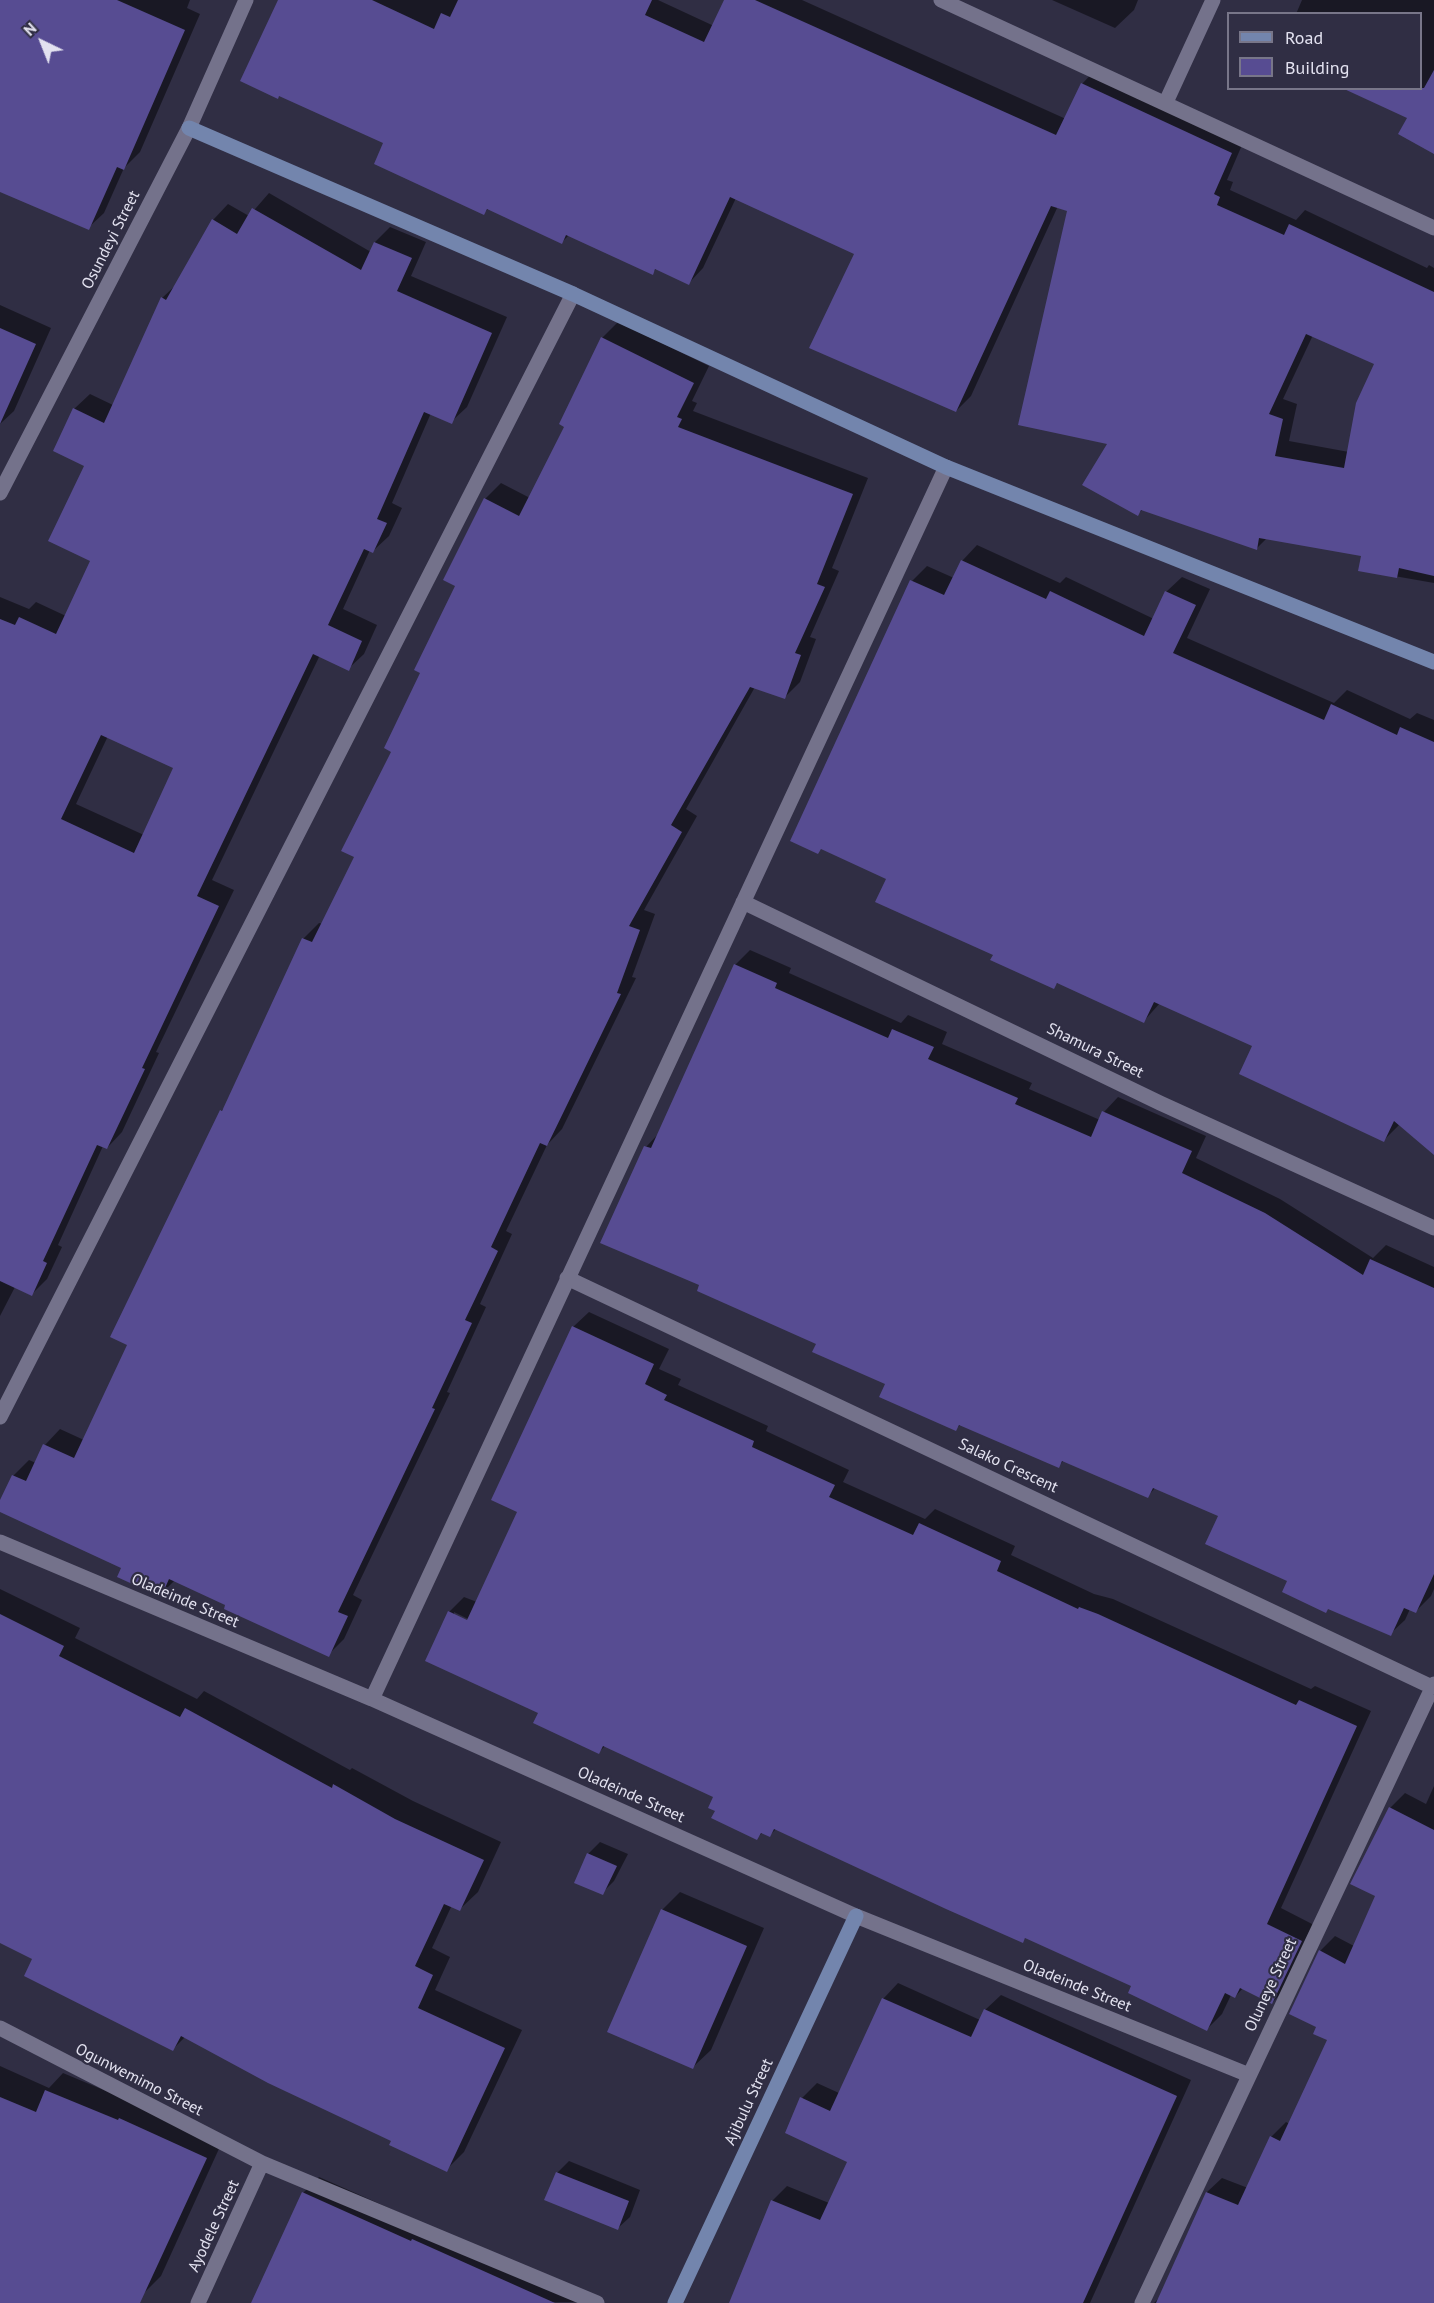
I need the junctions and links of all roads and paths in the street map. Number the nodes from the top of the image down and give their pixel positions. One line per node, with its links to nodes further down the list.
1 (246, 0): 5 (street, Osundeyi Street)
2 (941, 0): 4 (street)
3 (1213, 0): 4 (street)
4 (1166, 102): 6 (street)
5 (189, 128): 7 (street); 9 (street, Osundeyi Street)
6 (1434, 228)
7 (573, 294): 8 (street); 14 (street)
8 (946, 466): 10 (street); 11 (street)
9 (0, 493)
10 (1434, 662)
11 (743, 902): 12 (street, Shamura Street); 13 (street)
12 (1434, 1227)
13 (567, 1278): 16 (street, Salako Crescent); 17 (street)
14 (0, 1417)
15 (0, 1542): 17 (street, Oladeinde Street)
16 (1433, 1685): 20 (street, Oluneye Street)
17 (372, 1699): 18 (street, Oladeinde Street)
18 (856, 1916): 20 (street, Oladeinde Street); 24 (street, Ajibulu Street)
19 (0, 2028): 21 (street, Ogunwemimo Street)
20 (1249, 2075): 25 (street, Oluneye Street)
21 (262, 2163): 22 (street, Ayodele Street); 23 (street, Ogunwemimo Street)
22 (198, 2303)
23 (597, 2303)
24 (675, 2303)
25 (1142, 2303)

